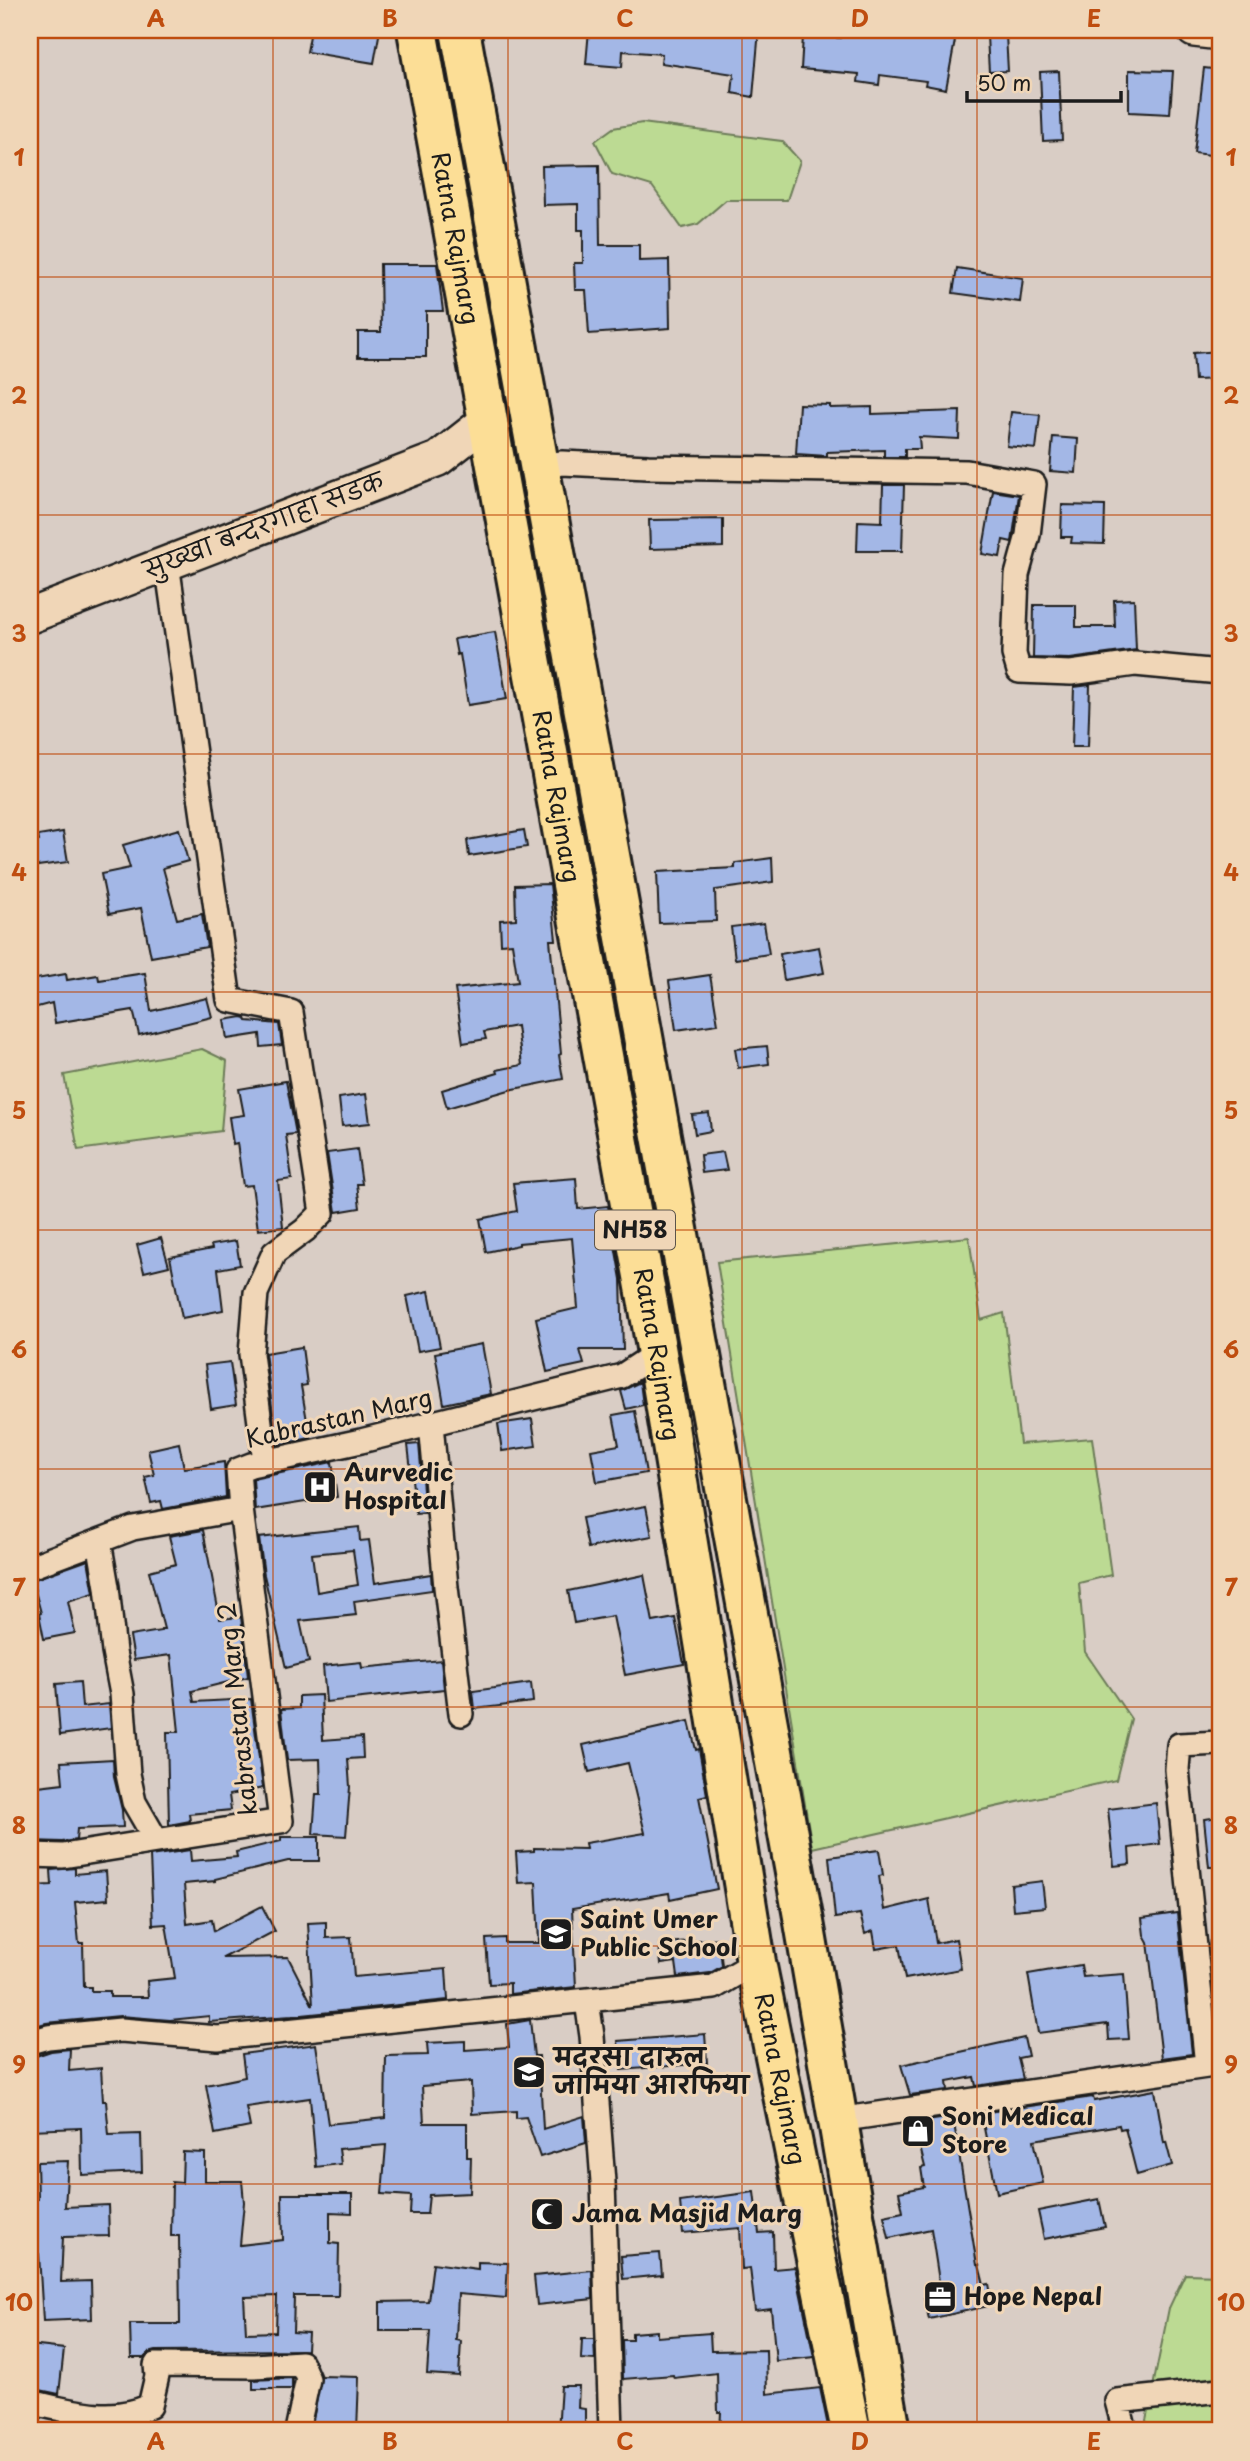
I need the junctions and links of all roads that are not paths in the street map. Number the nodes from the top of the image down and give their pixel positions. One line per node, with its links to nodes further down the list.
1 (417, 30): 5 (highway, Ratna Rajmarg / NH58)
2 (460, 30): 6 (highway, Ratna Rajmarg / NH58)
3 (1194, 30): 4 (street)
4 (1220, 33)
5 (489, 419): 7 (street, सुख्खा बन्दरगाहा सडक); 10 (highway, Ratna Rajmarg / NH58)
6 (540, 466): 9 (street); 23 (highway, Ratna Rajmarg / NH58)
7 (167, 563): 8 (street, सुख्खा बन्दरगाहा सडक); 12 (street)
8 (30, 616)
9 (1220, 672)
10 (657, 1353): 11 (street, Kabrastan Marg); 20 (highway, Ratna Rajmarg / NH58)
11 (431, 1424): 12 (street, Kabrastan Marg); 16 (street)
12 (265, 1461): 13 (street, Kabrastan Marg)
13 (241, 1509): 14 (street); 18 (street, kabrastan Marg 2)
14 (99, 1541): 15 (street); 18 (street)
15 (30, 1567)
16 (461, 1714)
17 (1220, 1743): 23 (street)
18 (156, 1840): 19 (street, kabrastan Marg 2)
19 (30, 1855)
20 (756, 1962): 21 (street); 28 (highway, Ratna Rajmarg / NH58)
21 (587, 2001): 22 (street); 27 (street)
22 (30, 2042)
23 (838, 2120): 29 (highway, Ratna Rajmarg / NH58)
24 (1220, 2390): 30 (street)
25 (30, 2402): 26 (street)
26 (297, 2431)
27 (611, 2431)
28 (851, 2431)
29 (891, 2431)
30 (1125, 2431)

